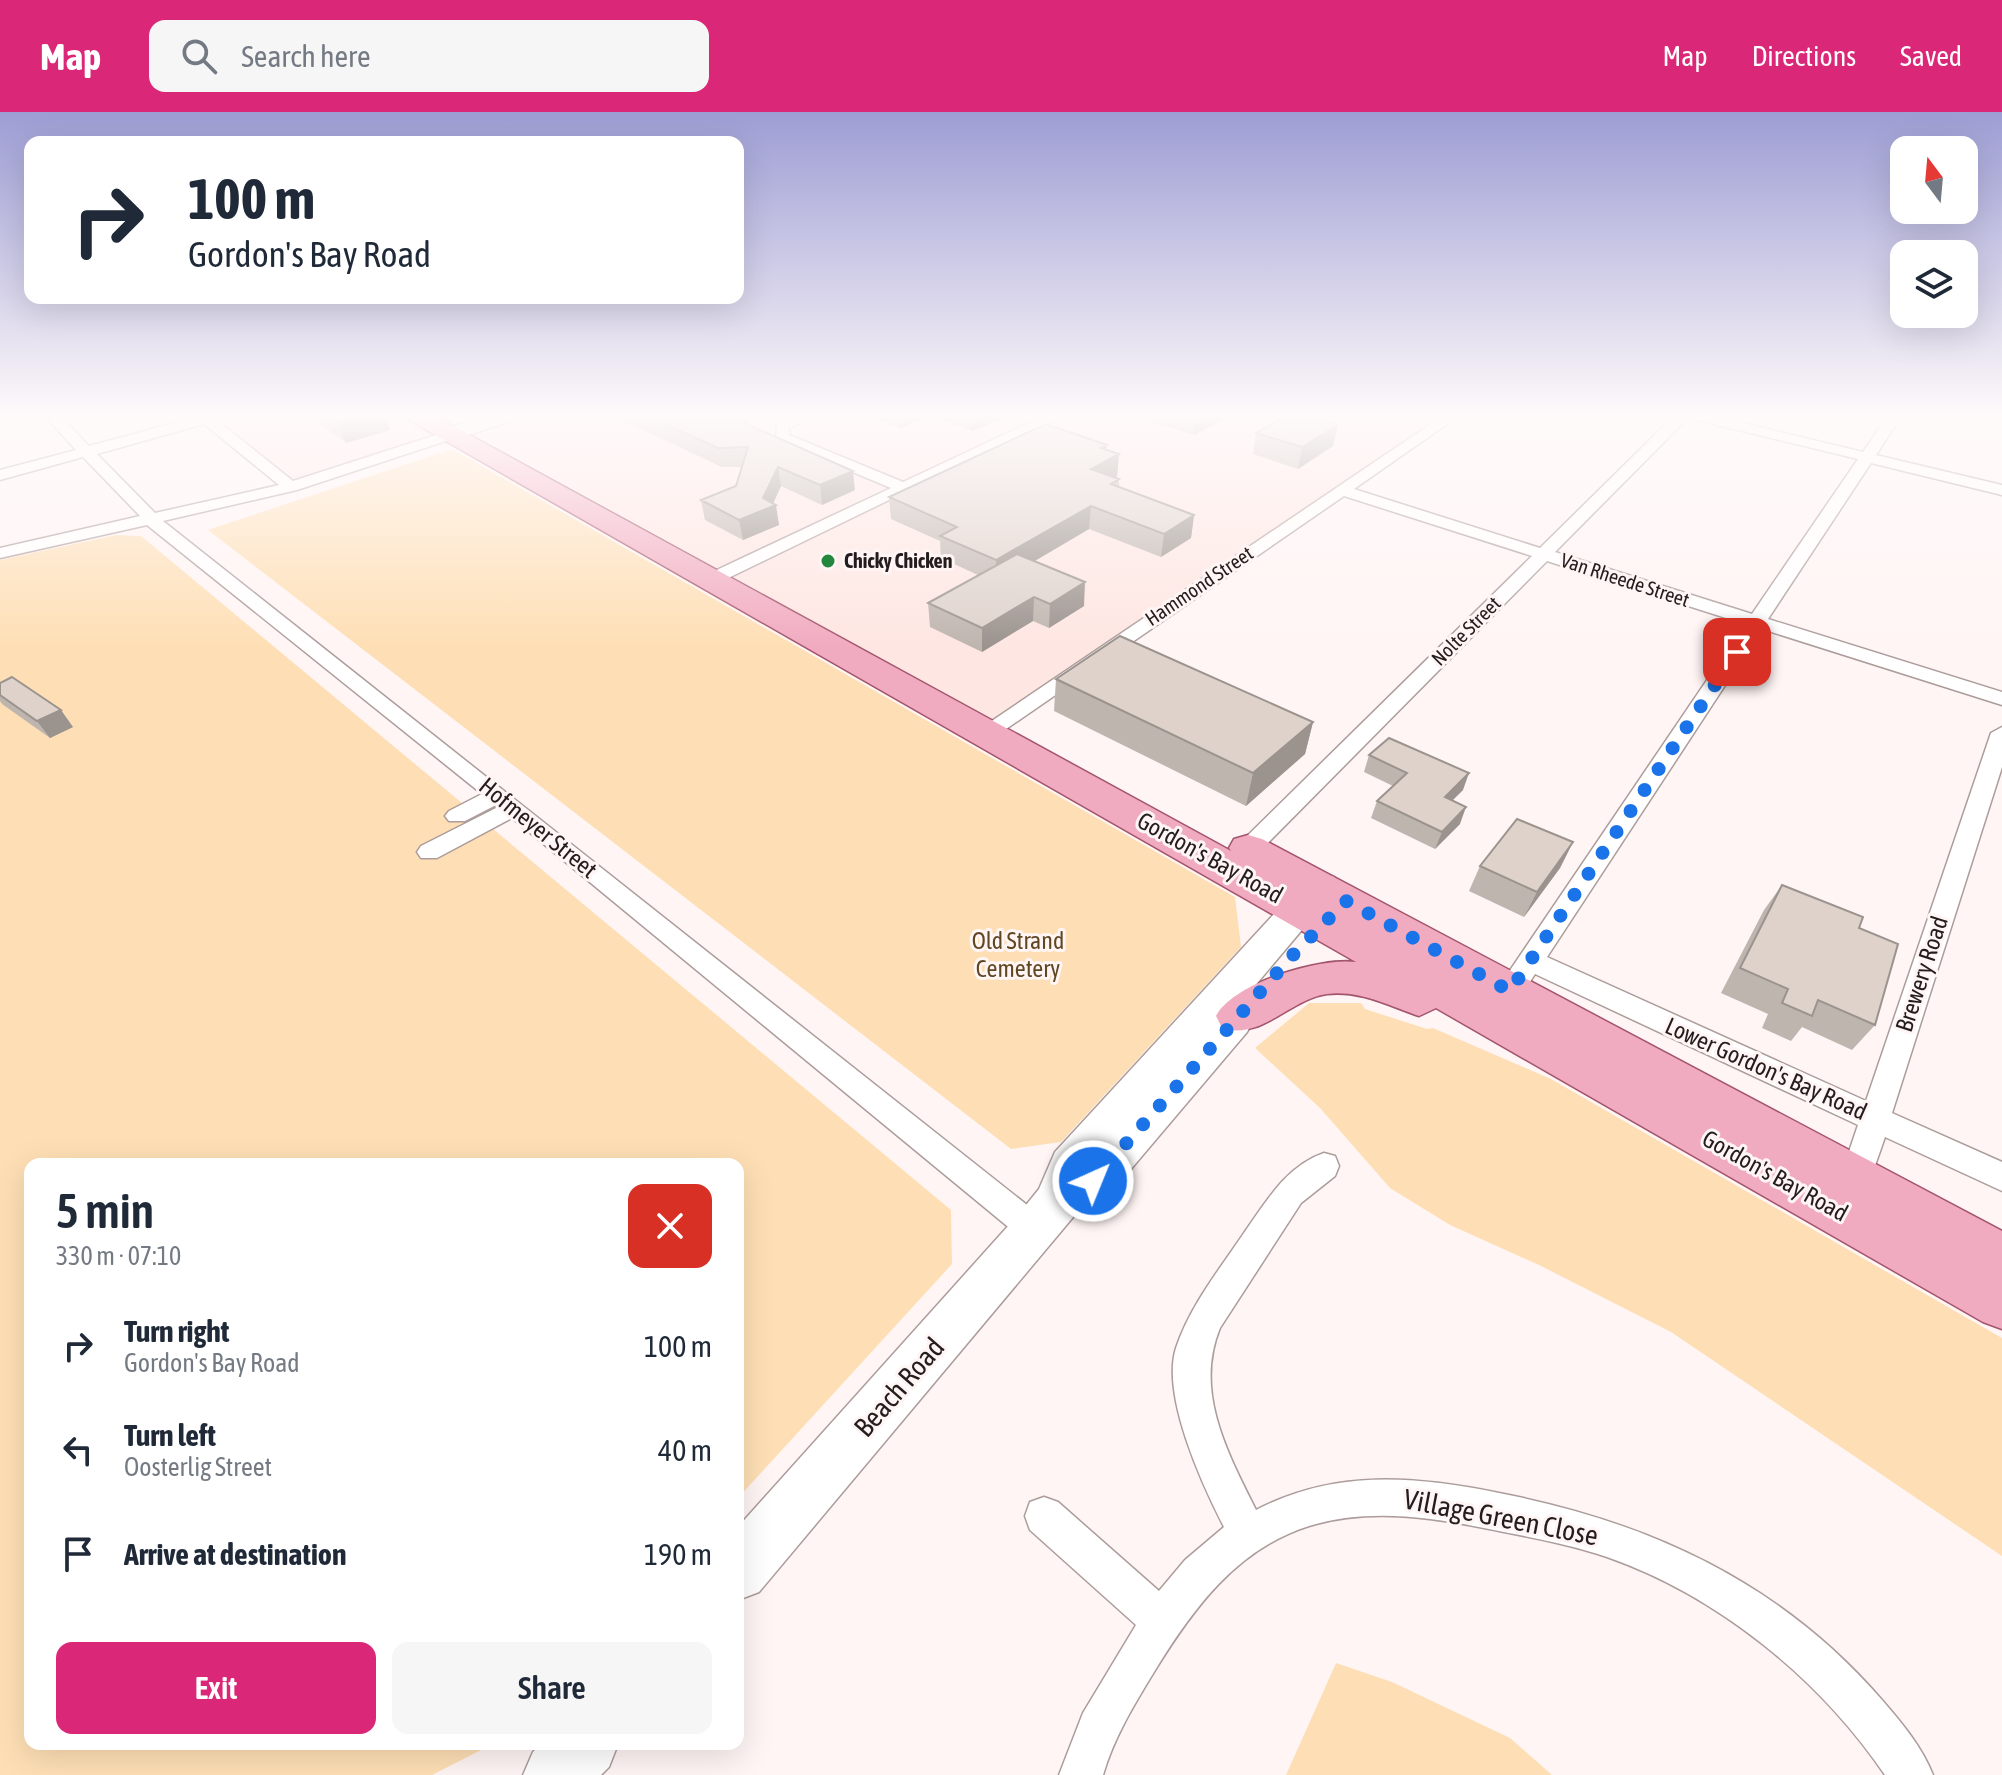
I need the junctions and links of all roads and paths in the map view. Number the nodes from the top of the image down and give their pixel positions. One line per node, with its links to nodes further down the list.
1 (128, 493): 9 (street, Hofmeyer Street)
2 (267, 493): 9 (street)
3 (580, 493): 12 (main road, Gordon's Bay Road)
4 (894, 493): 12 (street)
5 (1336, 493): 15 (street, Hammond Street)
6 (1348, 493): 11 (street, Van Rheede Street)
7 (1605, 493): 11 (street, Nolte Street)
8 (1843, 493): 13 (street)
9 (153, 519): 10 (street); 17 (street, Hofmeyer Street)
10 (1, 551)
11 (1544, 554): 13 (street, Van Rheede Street); 19 (street, Nolte Street)
12 (723, 574): 15 (main road, Gordon's Bay Road)
13 (1757, 621): 14 (street, Van Rheede Street); 22 (street)
14 (2002, 699)
15 (997, 725): 19 (main road, Gordon's Bay Road); 21 (main road, Gordon's Bay Road)
16 (2002, 733): 24 (street, Brewery Road)
17 (506, 801): 18 (street); 20 (street); 28 (street, Hofmeyer Street)
18 (457, 816)
19 (1249, 848): 21 (main road, Gordon's Bay Road)
20 (429, 852)
21 (1323, 904): 22 (main road, Gordon's Bay Road); 23 (street, Beach Road); 28 (street, Beach Road)
22 (1522, 996): 23 (main road); 24 (street, Lower Gordon's Bay Road); 27 (main road, Gordon's Bay Road)
23 (1238, 1016): 28 (street, Beach Road)
24 (1874, 1119): 26 (street, Lower Gordon's Bay Road); 27 (street, Brewery Road)
25 (1324, 1166): 32 (street)
26 (2002, 1177)
27 (1850, 1197): 29 (main road, Gordon's Bay Road); 30 (main road, Gordon's Bay Road)
28 (1047, 1215): 33 (street, Beach Road)
29 (2002, 1258)
30 (2002, 1303)
31 (1044, 1516): 34 (street)
32 (1248, 1535): 34 (street, Village Green Close); 38 (street, Village Green Close)
33 (744, 1564)
34 (1162, 1621): 37 (street, Village Green Close)
35 (580, 1750): 36 (street)
36 (556, 1775)
37 (1081, 1775)
38 (1911, 1775)

